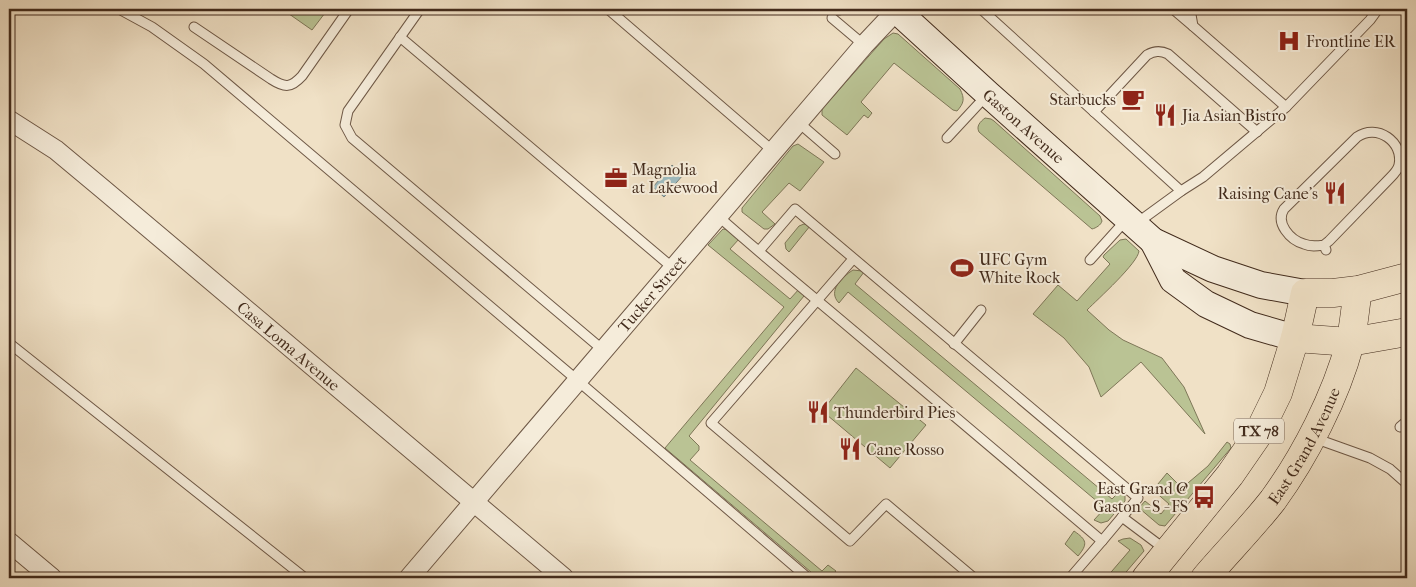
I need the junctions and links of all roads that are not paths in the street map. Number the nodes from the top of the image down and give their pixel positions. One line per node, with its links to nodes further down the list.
1 (119, 9): 43 (lane)
2 (349, 9): 12 (lane)
3 (420, 9): 13 (lane)
4 (608, 9): 22 (lane)
5 (898, 9): 14 (street, Tucker Street); 15 (street, Gaston Avenue)
6 (981, 9): 17 (lane)
7 (1173, 9): 11 (lane)
8 (1190, 9): 11 (lane)
9 (1378, 9): 16 (lane)
10 (832, 18): 14 (lane)
11 (1193, 26): 16 (lane)
12 (194, 27)
13 (400, 37): 31 (lane); 42 (lane)
14 (864, 45): 19 (street, Tucker Street)
15 (988, 94): 21 (lane); 26 (street, Gaston Avenue)
16 (1286, 107): 20 (lane)
17 (1094, 112): 20 (lane); 24 (lane)
18 (9, 120): 46 (street, Casa Loma Avenue)
19 (798, 122): 22 (street, Tucker Street); 23 (lane)
20 (1256, 132): 24 (lane)
21 (947, 138)
22 (773, 151): 25 (street, Tucker Street)
23 (835, 154)
24 (1181, 191): 26 (lane)
25 (718, 216): 28 (lane); 31 (street, Tucker Street)
26 (1139, 228): 30 (lane); 34 (street, Gaston Avenue); 38 (street, Gaston Avenue)
27 (1325, 247): 27 (lane)
28 (759, 251): 29 (lane); 35 (lane)
29 (853, 259): 35 (lane); 41 (lane)
30 (1090, 260)
31 (673, 268): 42 (street, Tucker Street)
32 (1407, 277): 33 (main road)
33 (1358, 290): 34 (main road); 39 (main road, East Grand Avenue / TX 78)
34 (1305, 293): 38 (main road, TX 78)
35 (817, 300): 48 (lane); 56 (lane)
36 (981, 310): 41 (lane)
37 (1407, 332): 39 (main road)
38 (1295, 338): 39 (main road); 50 (main road, TX 78)
39 (1350, 342): 44 (main road, East Grand Avenue / TX 78)
40 (9, 343): 52 (lane)
41 (954, 344): 47 (lane)
42 (603, 350): 43 (street, Tucker Street)
43 (577, 380): 46 (street, Tucker Street); 55 (lane)
44 (1312, 437): 45 (lane); 59 (main road, East Grand Avenue / TX 78)
45 (1407, 484)
46 (474, 501): 53 (street, Tucker Street); 54 (street, Casa Loma Avenue)
47 (1122, 517): 48 (lane); 50 (lane)
48 (1102, 540): 57 (lane)
49 (9, 542): 51 (street)
50 (1169, 552): 58 (main road, TX 78)
51 (52, 578)
52 (305, 578)
53 (409, 578)
54 (564, 578)
55 (808, 578)
56 (974, 578)
57 (1070, 578)
58 (1146, 578)
59 (1205, 578)

